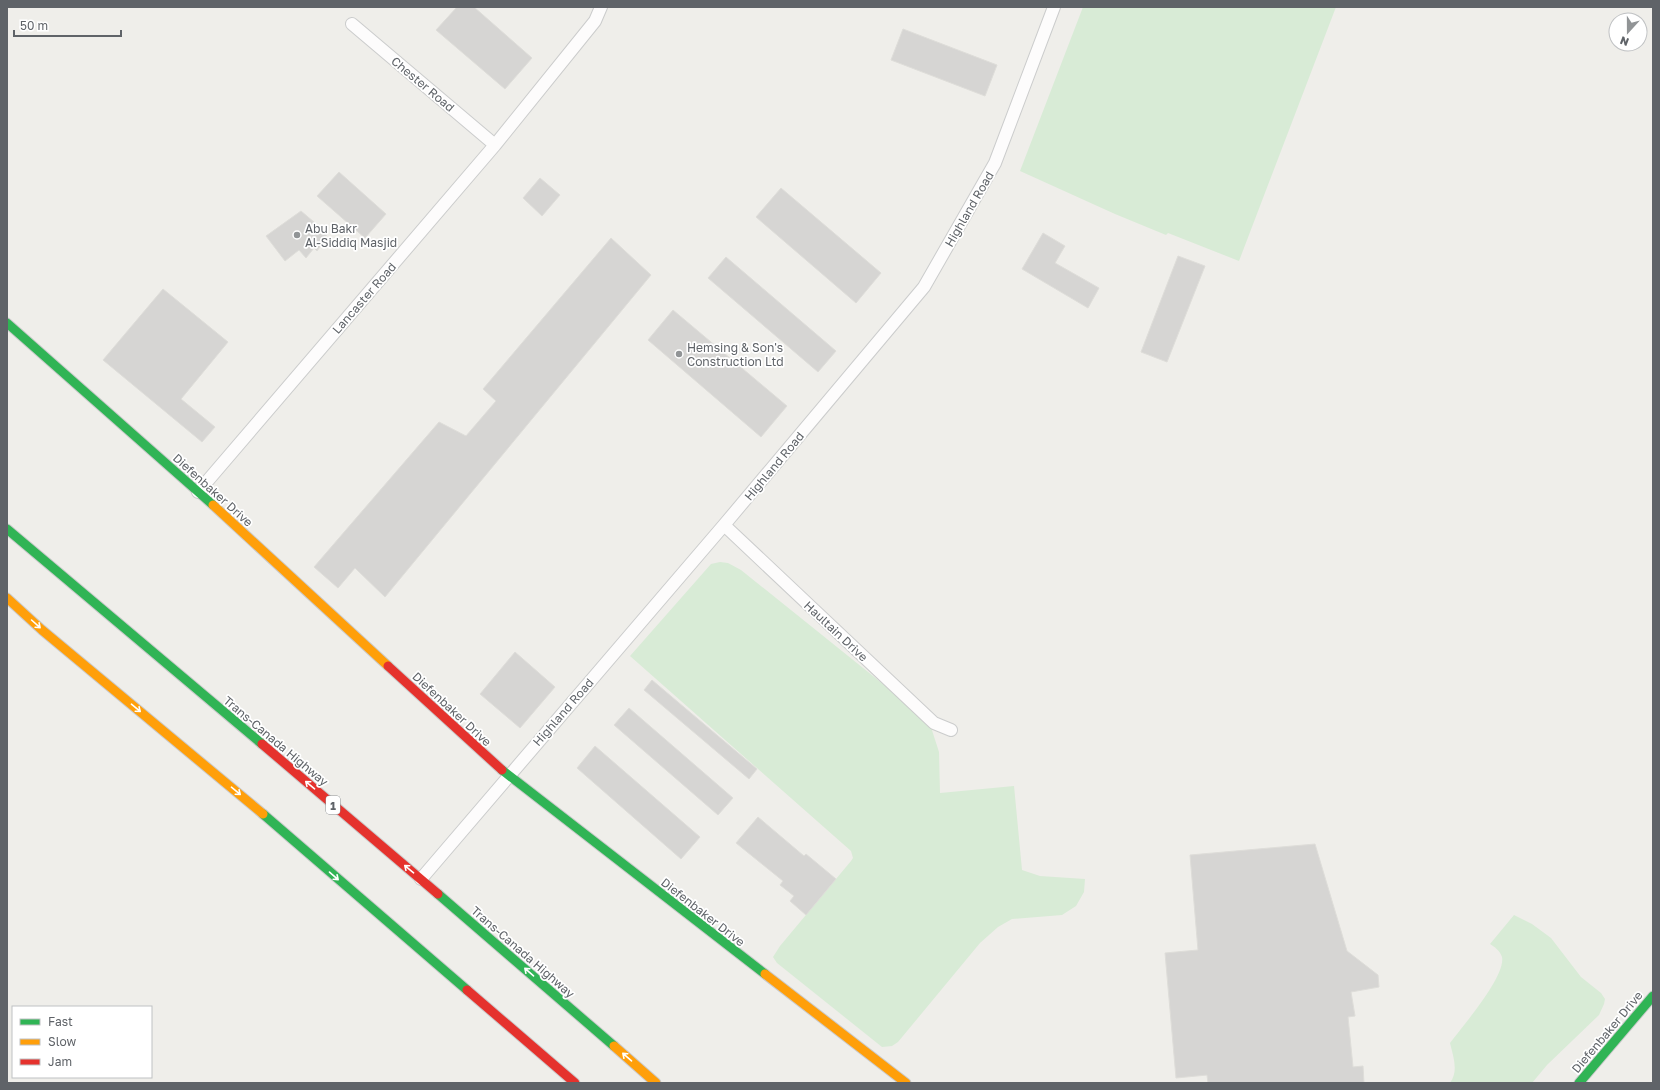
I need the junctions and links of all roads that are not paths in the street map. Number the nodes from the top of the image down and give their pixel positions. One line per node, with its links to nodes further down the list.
1 (601, 7): 4 (street, Lancaster Road)
2 (1054, 7): 7 (street, Highland Road)
3 (352, 24): 4 (street, Chester Road)
4 (495, 145): 6 (street, Lancaster Road)
5 (7, 323): 6 (main road, Diefenbaker Drive)
6 (198, 492): 11 (main road, Diefenbaker Drive)
7 (724, 526): 10 (street, Haultain Drive); 11 (street, Highland Road)
8 (7, 529): 12 (main road, Trans-Canada Highway / 1, one-way to 8)
9 (7, 598): 14 (main road, one-way to 14)
10 (951, 730)
11 (508, 776): 12 (street, Highland Road); 16 (main road, Diefenbaker Drive)
12 (421, 879): 15 (main road, Trans-Canada Highway / 1, one-way to 12)
13 (1653, 996): 17 (main road, Diefenbaker Drive)
14 (575, 1083)
15 (656, 1083)
16 (906, 1083)
17 (1579, 1083)

